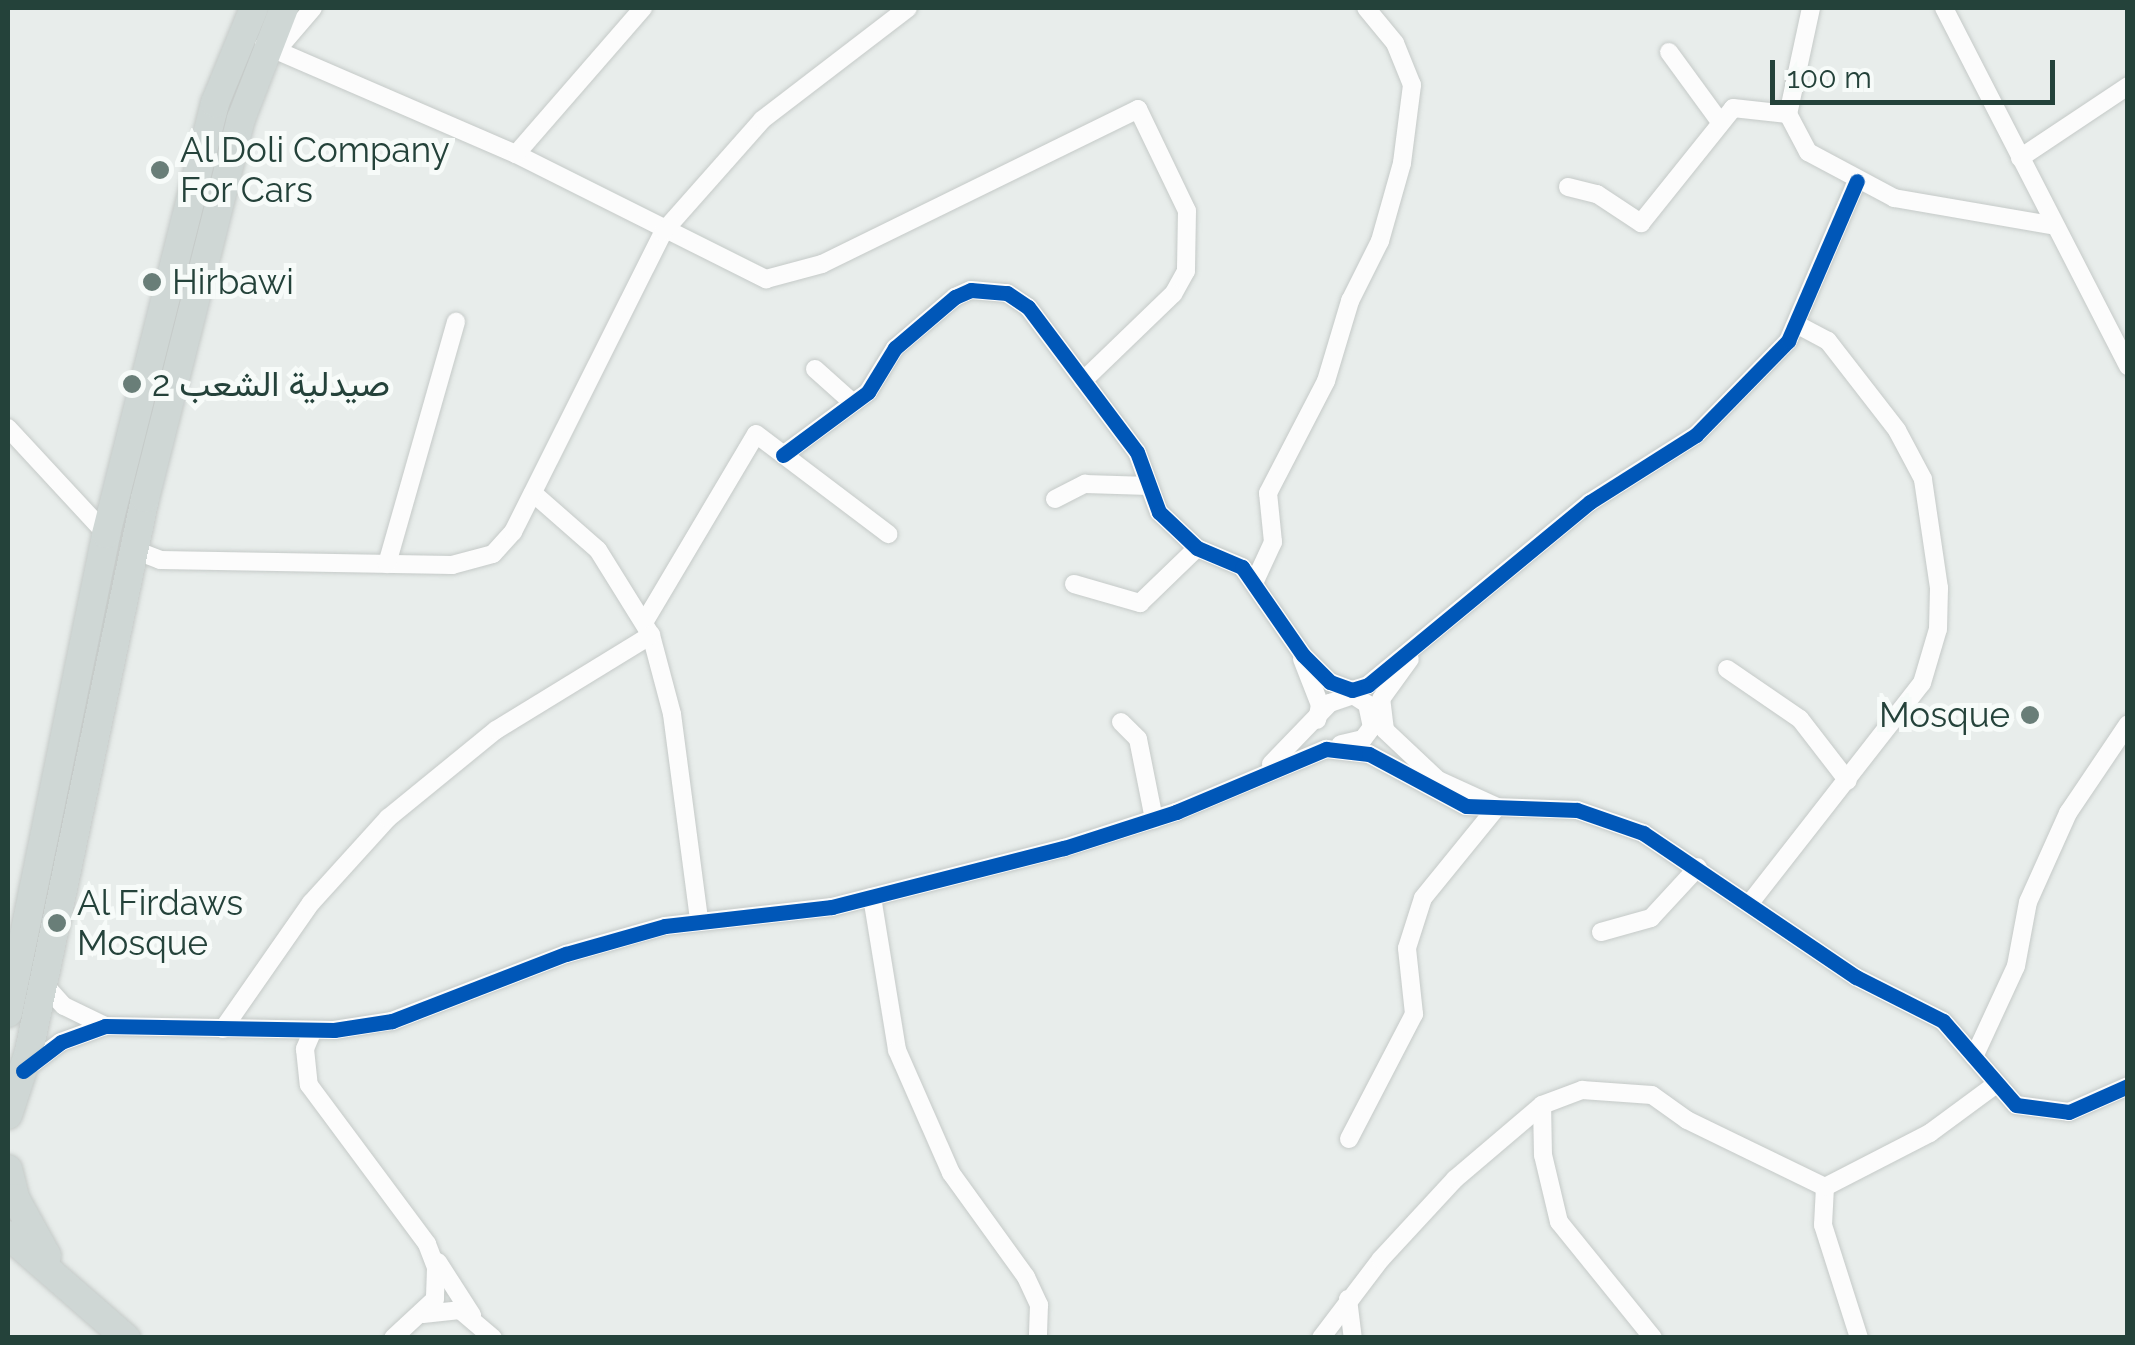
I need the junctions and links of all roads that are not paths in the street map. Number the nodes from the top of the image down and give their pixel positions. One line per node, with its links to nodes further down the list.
1 (254, 8): 31 (main road)
2 (284, 8): 9 (main road)
3 (313, 8): 9 (street)
4 (643, 8): 14 (street)
5 (908, 8): 19 (street)
6 (1366, 8): 36 (street)
7 (1810, 8): 12 (street)
8 (1944, 8): 15 (street)
9 (270, 48): 14 (street); 34 (main road)
10 (1670, 52): 13 (street)
11 (2128, 86): 15 (street)
12 (1788, 114): 13 (street); 16 (street)
13 (1720, 122): 17 (street)
14 (516, 154): 19 (street)
15 (2020, 158): 18 (street)
16 (1857, 182): 18 (street); 21 (street)
17 (1568, 187)
18 (2050, 225): 22 (street)
19 (662, 232): 24 (street); 29 (street)
20 (456, 322): 35 (street)
21 (1796, 324): 38 (street); 47 (street)
22 (2128, 366)
23 (815, 369): 25 (street)
24 (1084, 380): 25 (street); 28 (street)
25 (853, 403): 27 (street)
26 (8, 428): 31 (street)
27 (783, 455): 32 (street); 39 (street)
28 (1149, 486): 30 (street); 33 (street)
29 (533, 493): 35 (street); 39 (street)
30 (1055, 498)
31 (106, 534): 56 (main road)
32 (888, 534)
33 (1197, 548): 36 (street); 37 (street)
34 (132, 549): 35 (street); 55 (main road)
35 (388, 564)
36 (1255, 581): 40 (street)
37 (1074, 584)
38 (1449, 615): 40 (street); 48 (street)
39 (648, 628): 53 (street); 58 (street)
40 (1296, 645): 43 (street)
41 (1727, 669): 47 (street)
42 (1121, 722): 49 (street)
43 (1316, 723): 45 (street); 46 (street)
44 (2128, 724): 60 (street)
45 (1326, 748): 46 (street); 48 (street)
46 (1254, 778): 49 (street)
47 (1848, 781): 52 (street)
48 (1497, 807): 50 (street); 66 (street)
49 (1154, 819): 51 (street)
50 (1698, 866): 52 (street); 54 (street)
51 (872, 897): 53 (street); 80 (street)
52 (1750, 903): 60 (street)
53 (698, 920): 59 (street)
54 (1601, 932)
55 (44, 983): 57 (street); 61 (main road)
56 (8, 1008)
57 (105, 1026): 58 (street); 61 (street)
58 (223, 1029): 59 (street)
59 (313, 1030): 70 (street)
60 (1974, 1057): 62 (street)
61 (23, 1071): 65 (main road)
62 (1995, 1085): 63 (street); 68 (street)
63 (2128, 1086)
64 (1542, 1105): 68 (street); 73 (street); 83 (street)
65 (8, 1115)
66 (1349, 1139)
67 (8, 1169): 72 (main road)
68 (1826, 1188): 84 (street)
69 (8, 1234): 72 (main road)
70 (427, 1244): 74 (street); 75 (street)
71 (8, 1258): 76 (main road)
72 (58, 1274): 77 (main road)
73 (1348, 1300): 81 (street); 82 (street)
74 (423, 1314): 75 (street); 78 (street)
75 (472, 1315): 79 (street)
76 (104, 1338)
77 (126, 1338)
78 (394, 1338)
79 (492, 1338)
80 (1038, 1338)
81 (1322, 1338)
82 (1353, 1338)
83 (1654, 1338)
84 (1860, 1338)

